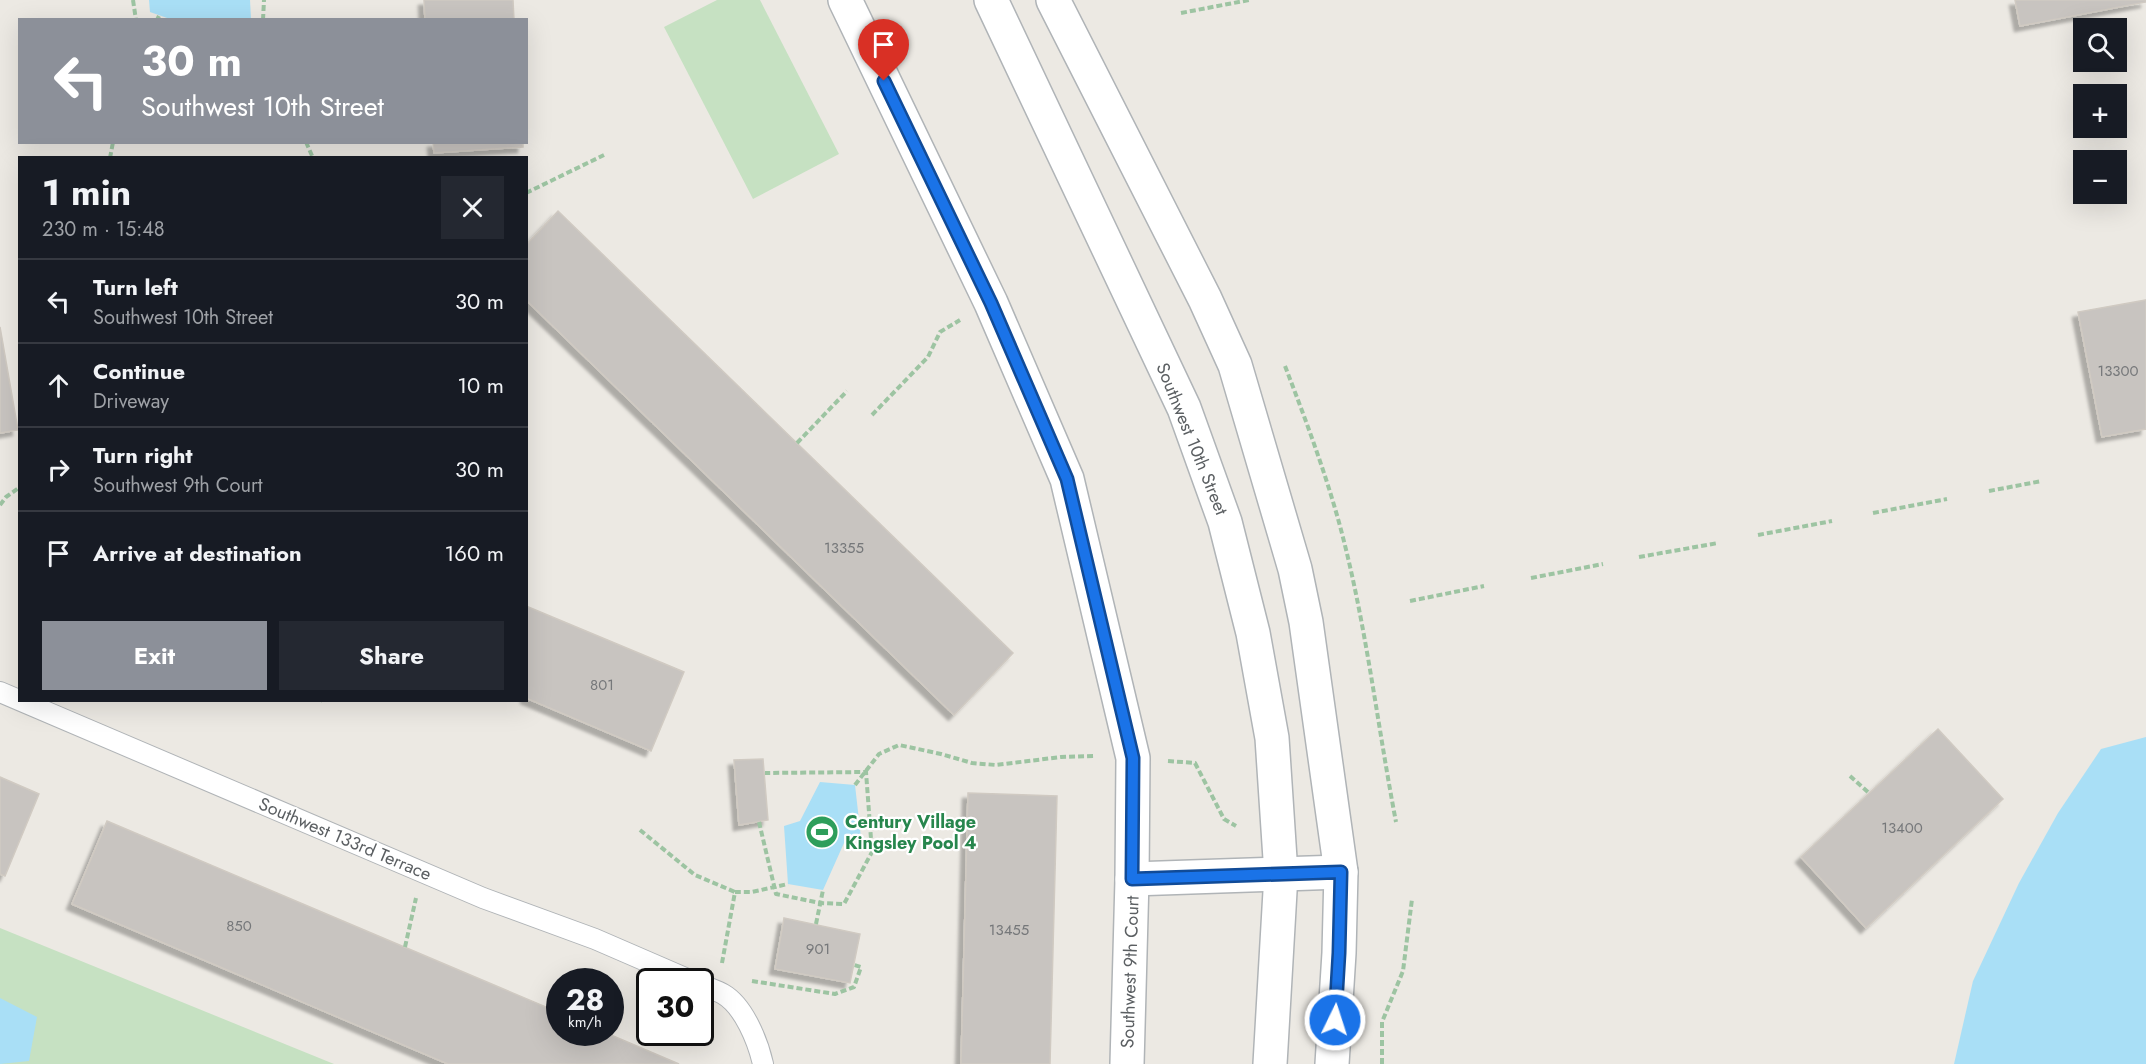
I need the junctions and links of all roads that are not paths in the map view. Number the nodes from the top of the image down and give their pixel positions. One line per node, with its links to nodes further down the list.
1 (845, 0): 9 (street, Southwest 9th Court)
2 (991, 0): 8 (street, Southwest 10th Street)
3 (1053, 0): 7 (street)
4 (0, 692): 5 (lane, Southwest 133rd Terrace)
5 (18, 700)
6 (23, 702): 10 (lane, Southwest 133rd Terrace)
7 (1341, 872): 8 (street); 15 (street)
8 (1281, 874): 9 (street); 14 (street, Southwest 10th Street)
9 (1132, 879): 13 (street, Southwest 9th Court)
10 (663, 968)
11 (714, 985): 12 (lane)
12 (761, 1057)
13 (1127, 1064)
14 (1270, 1064)
15 (1332, 1064)

